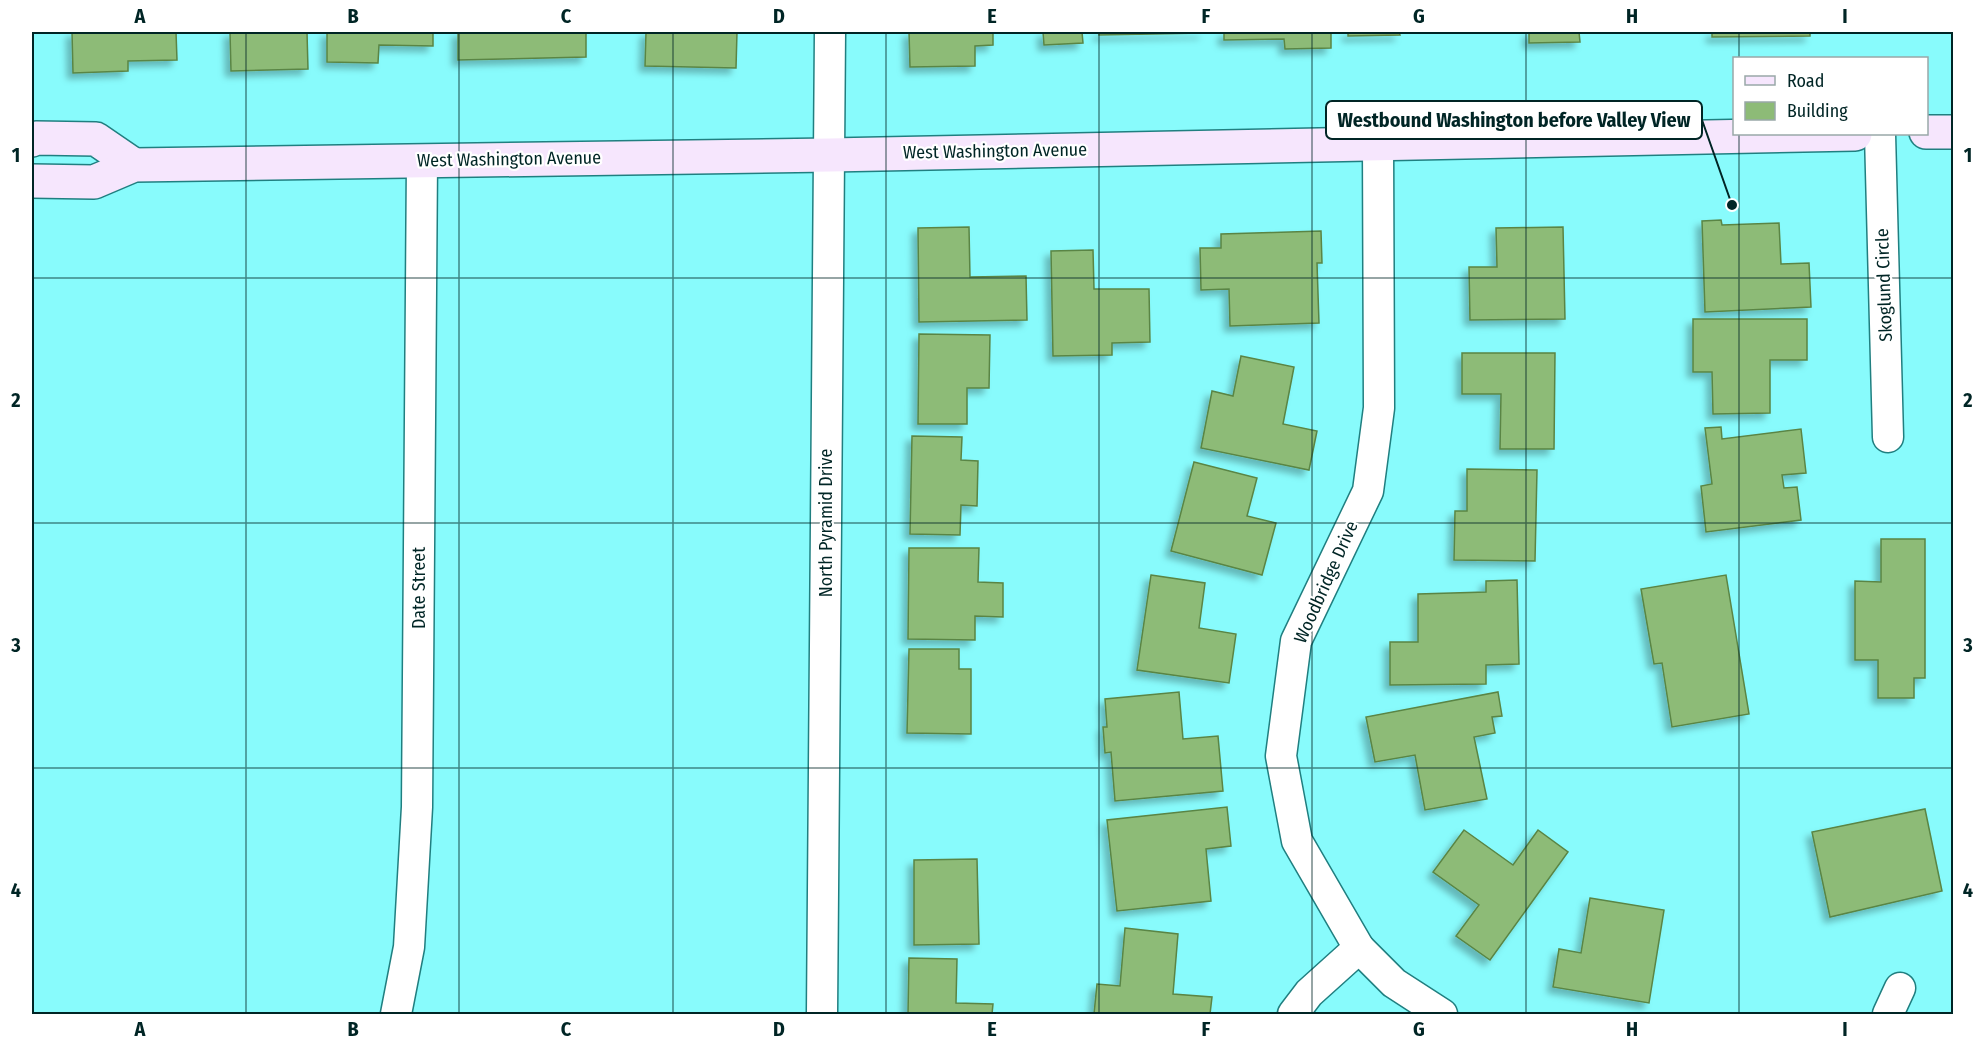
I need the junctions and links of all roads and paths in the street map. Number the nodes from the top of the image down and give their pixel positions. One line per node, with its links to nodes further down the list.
1 (830, 32): 8 (street, North Pyramid Drive)
2 (1928, 132): 3 (main road)
3 (1953, 132)
4 (1802, 135): 7 (main road, West Washington Avenue)
5 (1880, 135): 12 (street, Skoglund Circle)
6 (32, 141): 10 (main road)
7 (1378, 143): 8 (main road, West Washington Avenue); 13 (street, Woodbridge Drive)
8 (830, 154): 9 (main road, West Washington Avenue); 15 (street, North Pyramid Drive)
9 (422, 160): 10 (main road, West Washington Avenue); 14 (street, Date Street)
10 (134, 165): 11 (main road, West Washington Avenue)
11 (32, 181)
12 (1888, 436)
13 (1359, 948): 16 (street); 17 (street, Woodbridge Drive)
14 (396, 1014)
15 (822, 1014)
16 (1293, 1014)
17 (1442, 1014)

